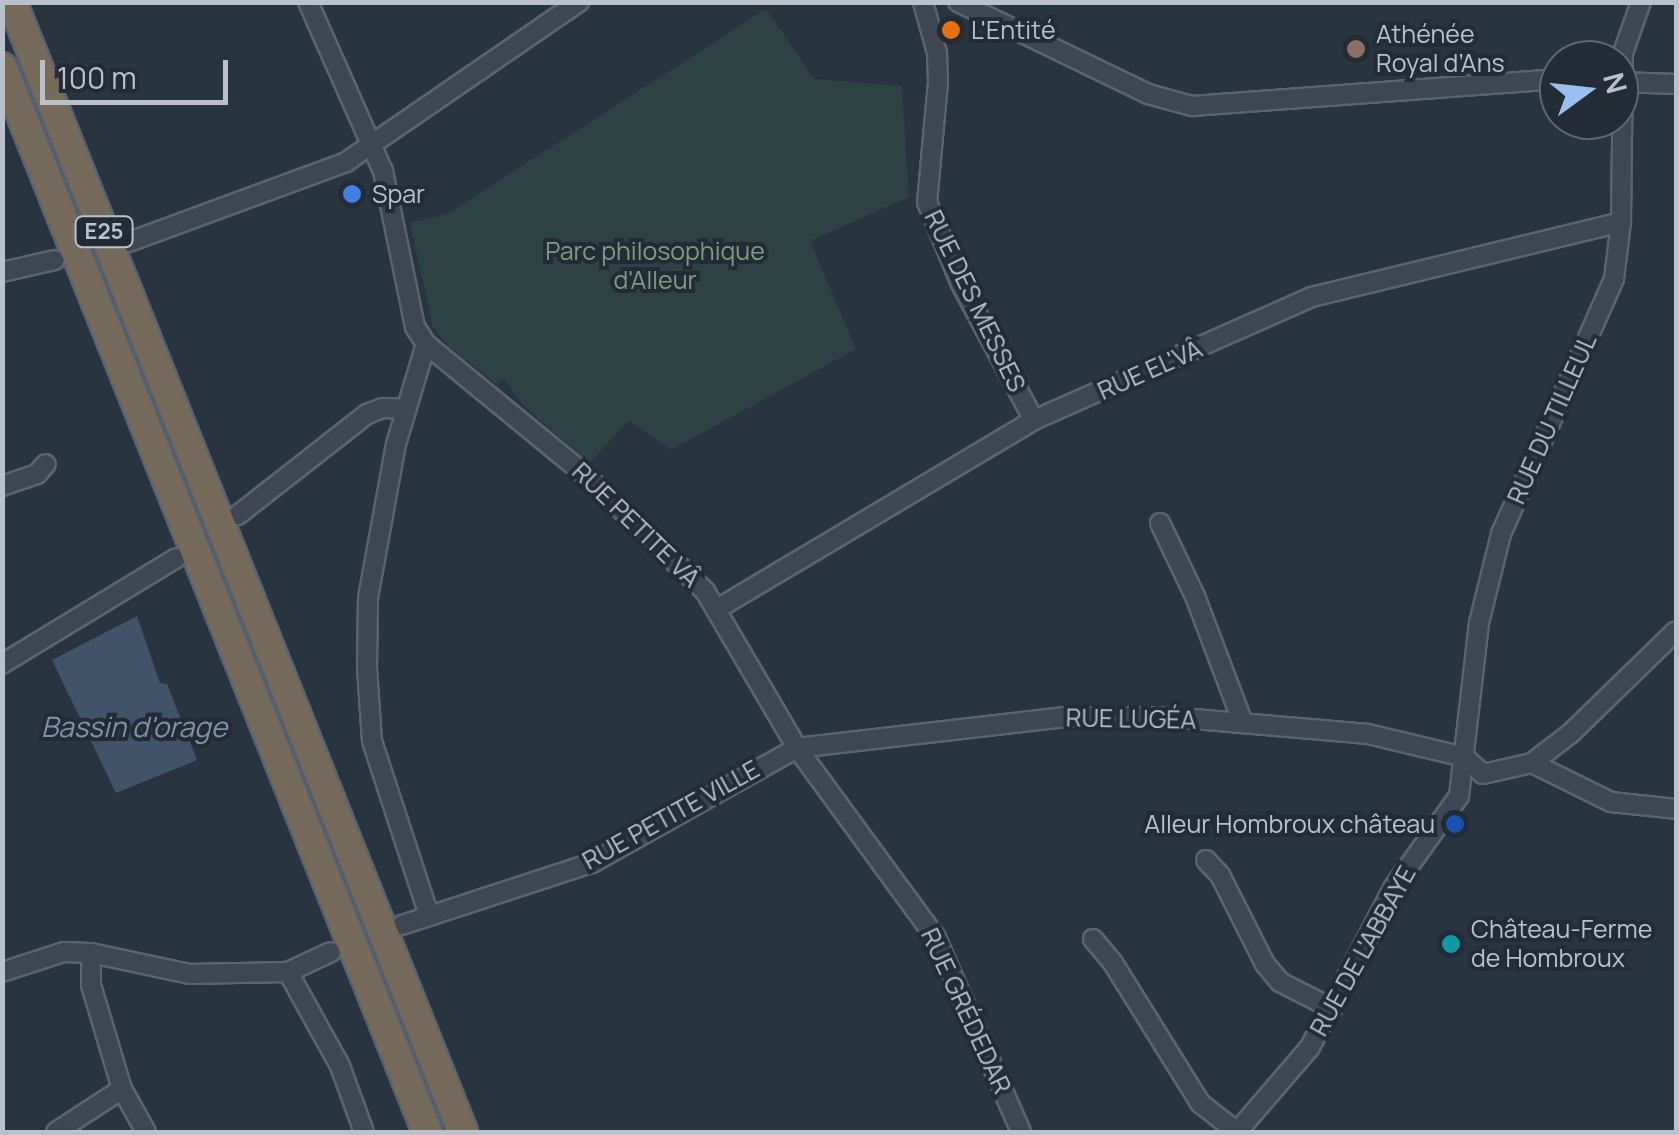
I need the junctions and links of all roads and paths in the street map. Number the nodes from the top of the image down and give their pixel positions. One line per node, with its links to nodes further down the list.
1 (12, 2): 48 (highway, E25)
2 (308, 2): 13 (street)
3 (579, 2): 13 (street)
4 (922, 2): 20 (street, RUE DES MESSES)
5 (958, 2): 9 (street)
6 (1640, 2): 7 (street, RUE DU TILLEUL)
7 (1628, 40)
8 (2, 67): 47 (highway, E25)
9 (1539, 80)
10 (1639, 83): 11 (street)
11 (1676, 84)
12 (1621, 140): 14 (street, RUE DU TILLEUL)
13 (371, 147): 15 (street); 18 (street)
14 (1620, 222): 20 (street, RUE EL'VÂ); 31 (street, RUE DU TILLEUL)
15 (129, 242)
16 (55, 260): 17 (street)
17 (2, 272)
18 (426, 344): 19 (street); 26 (street, RUE PETITE VÂ)
19 (406, 409): 23 (street); 35 (street)
20 (1034, 420): 26 (street, RUE EL'VÂ)
21 (46, 464): 22 (street)
22 (2, 486)
23 (238, 514)
24 (1160, 524): 29 (street)
25 (176, 558): 28 (street)
26 (717, 610): 30 (street, RUE PETITE VÂ)
27 (1676, 631): 32 (street)
28 (2, 664)
29 (1243, 723): 30 (street, RUE LUGÉA); 31 (street, RUE LUGÉA)
30 (797, 748): 35 (street, RUE PETITE VILLE); 49 (street, RUE GRÉDEDAR)
31 (1464, 756): 32 (street, RUE LUGÉA); 42 (street, RUE DE L'ABBAYE)
32 (1532, 763): 33 (street)
33 (1676, 809)
34 (1206, 860): 42 (street)
35 (429, 915): 36 (street, RUE PETITE VILLE)
36 (402, 925)
37 (1093, 939): 50 (street)
38 (331, 952): 41 (street)
39 (92, 953): 40 (street); 41 (street); 43 (street)
40 (2, 972)
41 (288, 972): 46 (street)
42 (1333, 1008): 50 (street, RUE DE L'ABBAYE)
43 (122, 1089): 44 (street); 45 (street)
44 (56, 1132)
45 (146, 1132)
46 (364, 1132)
47 (428, 1132)
48 (463, 1132)
49 (1021, 1132)
50 (1237, 1132)

